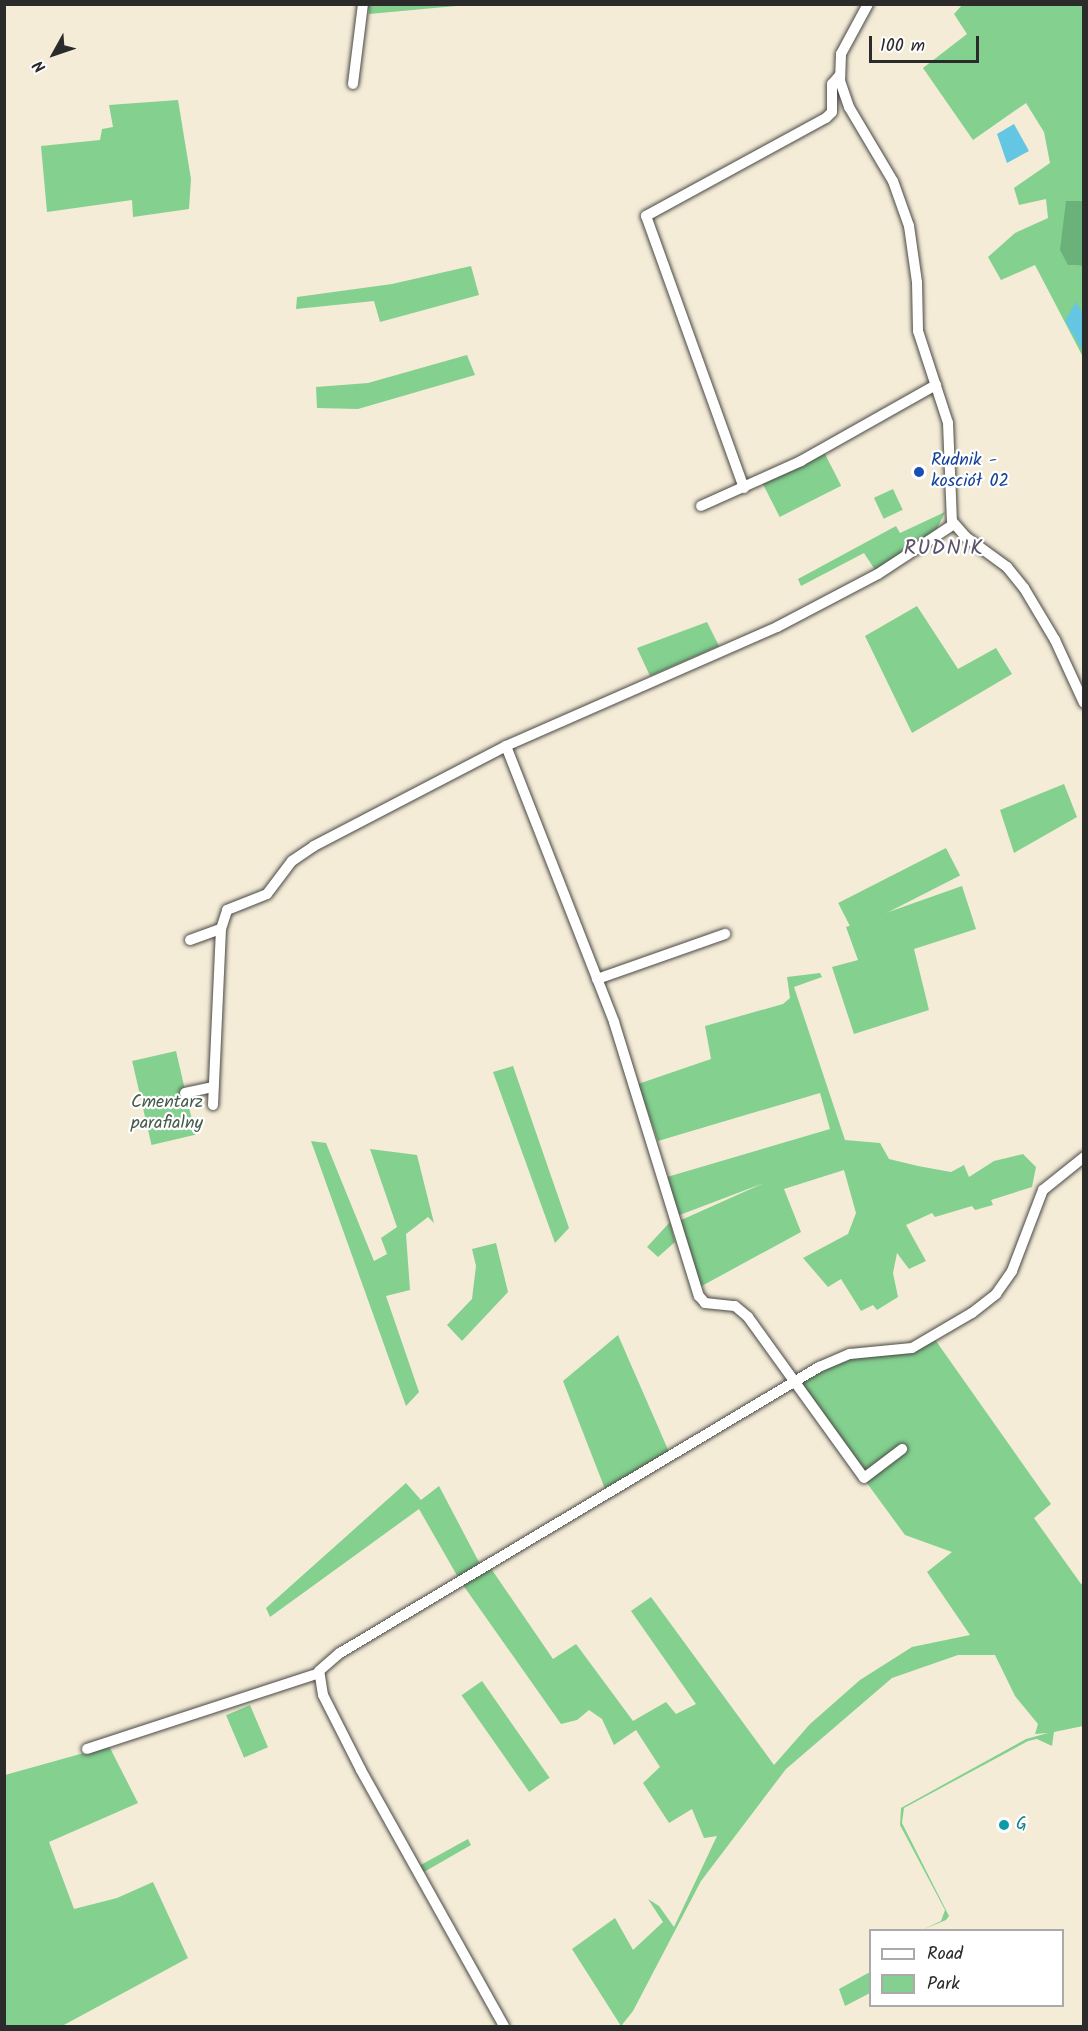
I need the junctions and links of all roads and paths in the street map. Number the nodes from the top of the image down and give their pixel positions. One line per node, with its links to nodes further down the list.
1 (363, 4): 4 (street)
2 (868, 4): 3 (street)
3 (839, 76): 5 (street); 6 (street)
4 (353, 84)
5 (936, 385): 6 (street); 8 (street)
6 (744, 488): 7 (street)
7 (701, 506)
8 (954, 524): 9 (street); 10 (street)
9 (1083, 703)
10 (506, 746): 11 (street); 14 (street)
11 (221, 929): 13 (street); 15 (street)
12 (725, 934): 14 (street)
13 (190, 940)
14 (597, 979): 19 (street)
15 (213, 1087): 16 (street); 17 (street)
16 (185, 1093)
17 (213, 1105)
18 (1083, 1157): 19 (street)
19 (795, 1381): 20 (street); 21 (street)
20 (902, 1449)
21 (317, 1674): 22 (street); 23 (street)
22 (87, 1749)
23 (504, 2026)

